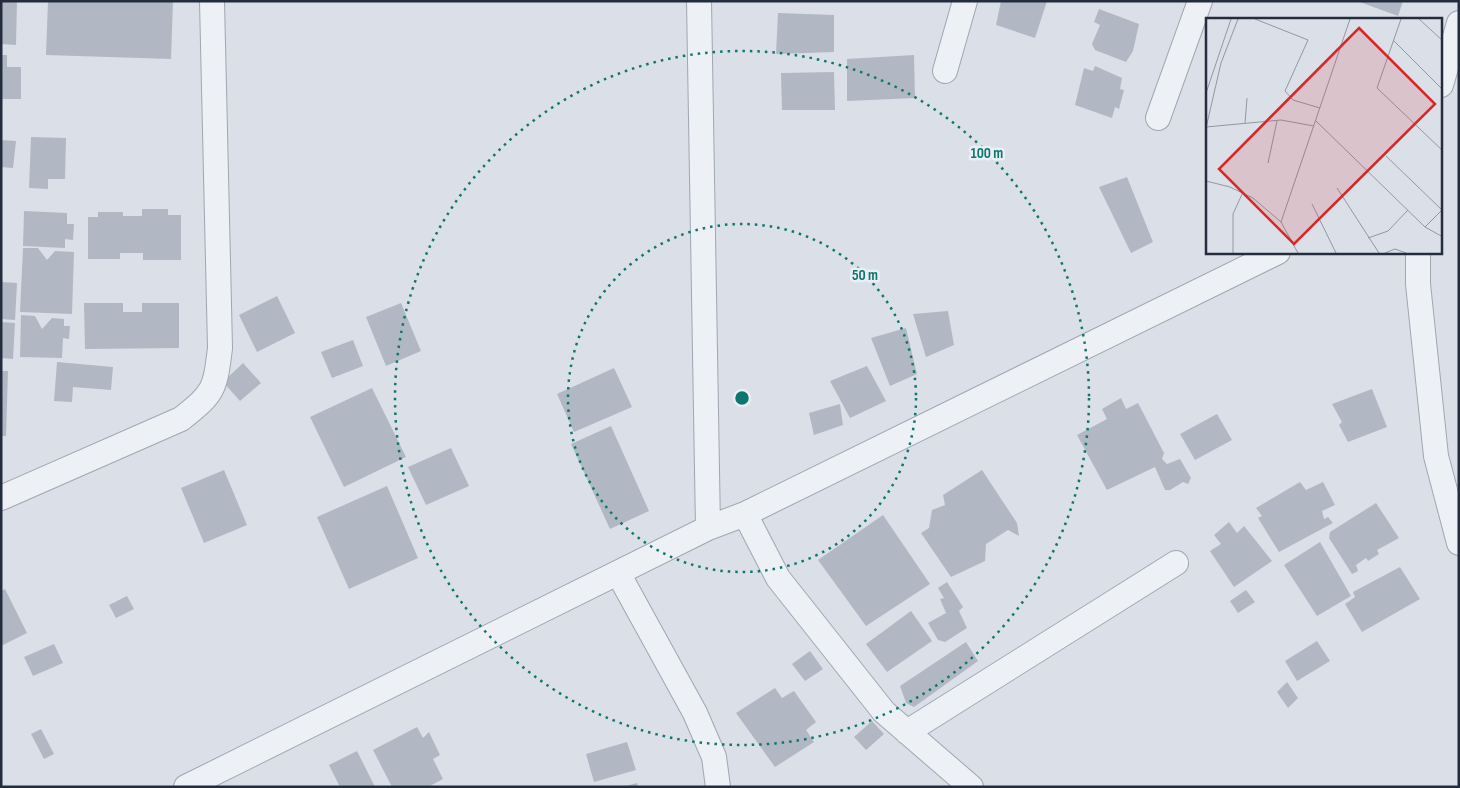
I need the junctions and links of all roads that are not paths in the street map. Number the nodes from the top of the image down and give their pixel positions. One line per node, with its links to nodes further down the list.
1 (212, 1): 11 (street)
2 (699, 1): 13 (street)
3 (965, 1): 6 (street)
4 (1200, 1): 8 (street)
5 (1459, 23): 7 (street)
6 (945, 71)
7 (1442, 82)
8 (1158, 118)
9 (1274, 254): 12 (street)
10 (1418, 254): 14 (street)
11 (1, 498)
12 (744, 514): 13 (street); 17 (street)
13 (708, 528): 16 (street)
14 (1458, 540)
15 (1176, 563): 17 (street)
16 (618, 573): 18 (street); 19 (street)
17 (907, 732): 20 (street)
18 (186, 787)
19 (718, 787)
20 (971, 787)

